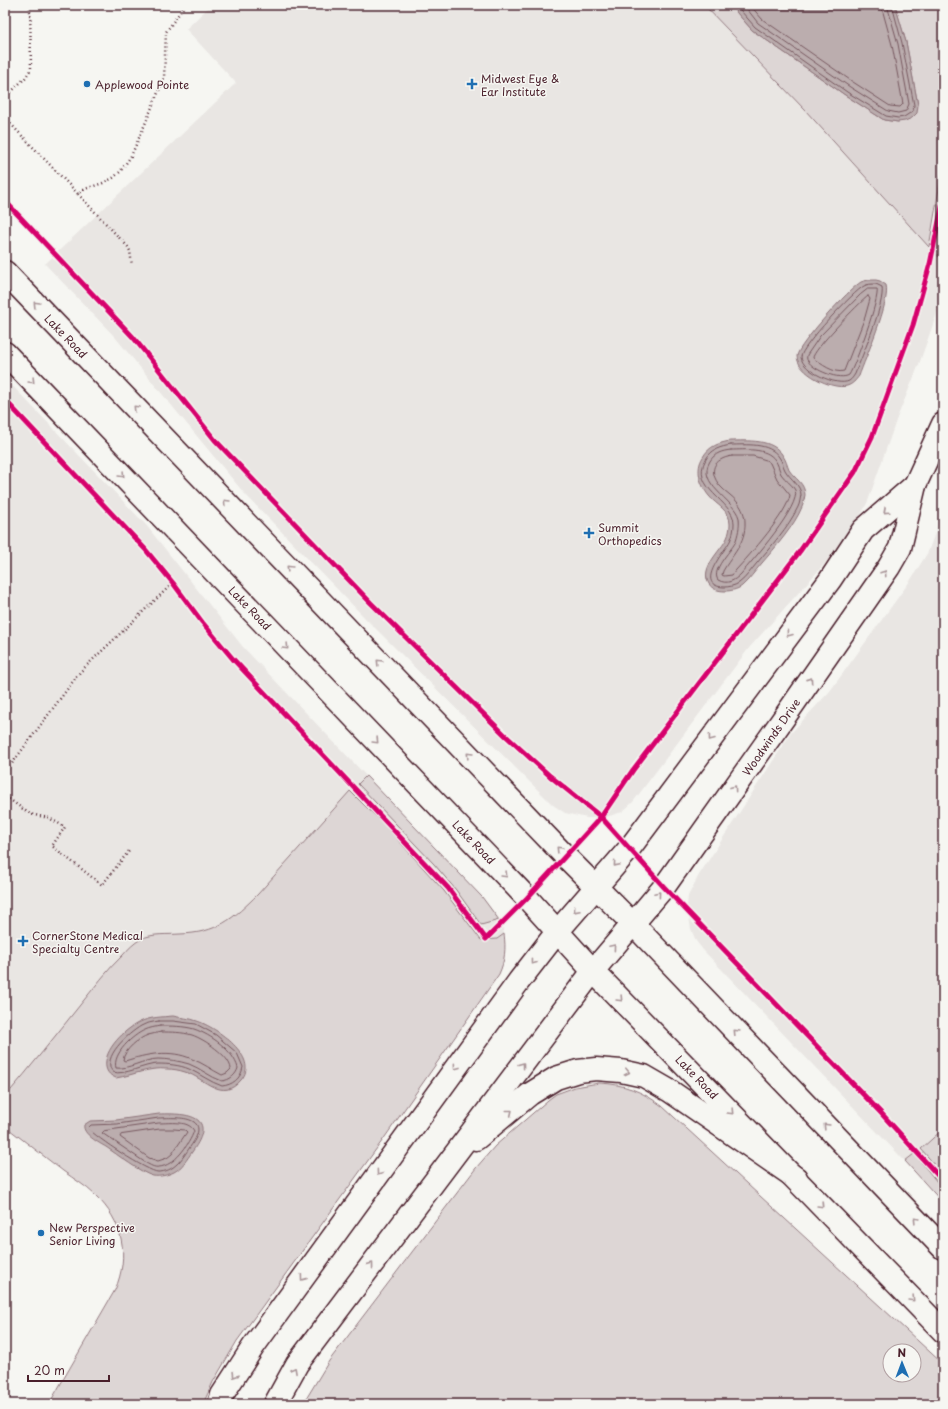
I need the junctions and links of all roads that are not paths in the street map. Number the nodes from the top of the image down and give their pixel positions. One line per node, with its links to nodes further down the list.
1 (5, 272): 5 (main road, Lake Road, one-way to 1)
2 (5, 353): 7 (main road, Lake Road, one-way to 7)
3 (943, 424): 4 (main road, Woodwinds Drive)
4 (915, 485): 5 (main road, Woodwinds Drive, one-way to 5); 6 (main road, Woodwinds Drive, one-way to 4)
5 (596, 887): 6 (main road, Lake Road); 7 (main road, Woodwinds Drive, one-way to 7)
6 (633, 924): 8 (main road, Woodwinds Drive, one-way to 6); 11 (main road, Lake Road, one-way to 6)
7 (557, 932): 8 (main road, Lake Road); 13 (main road, Woodwinds Drive, one-way to 13)
8 (593, 971): 9 (main road, Woodwinds Drive, one-way to 8); 10 (main road, Lake Road, one-way to 10)
9 (447, 1163): 10 (main road, one-way to 10); 14 (main road, one-way to 9)
10 (796, 1178): 12 (main road, Lake Road, one-way to 12)
11 (943, 1248)
12 (943, 1331)
13 (218, 1404)
14 (275, 1404)

